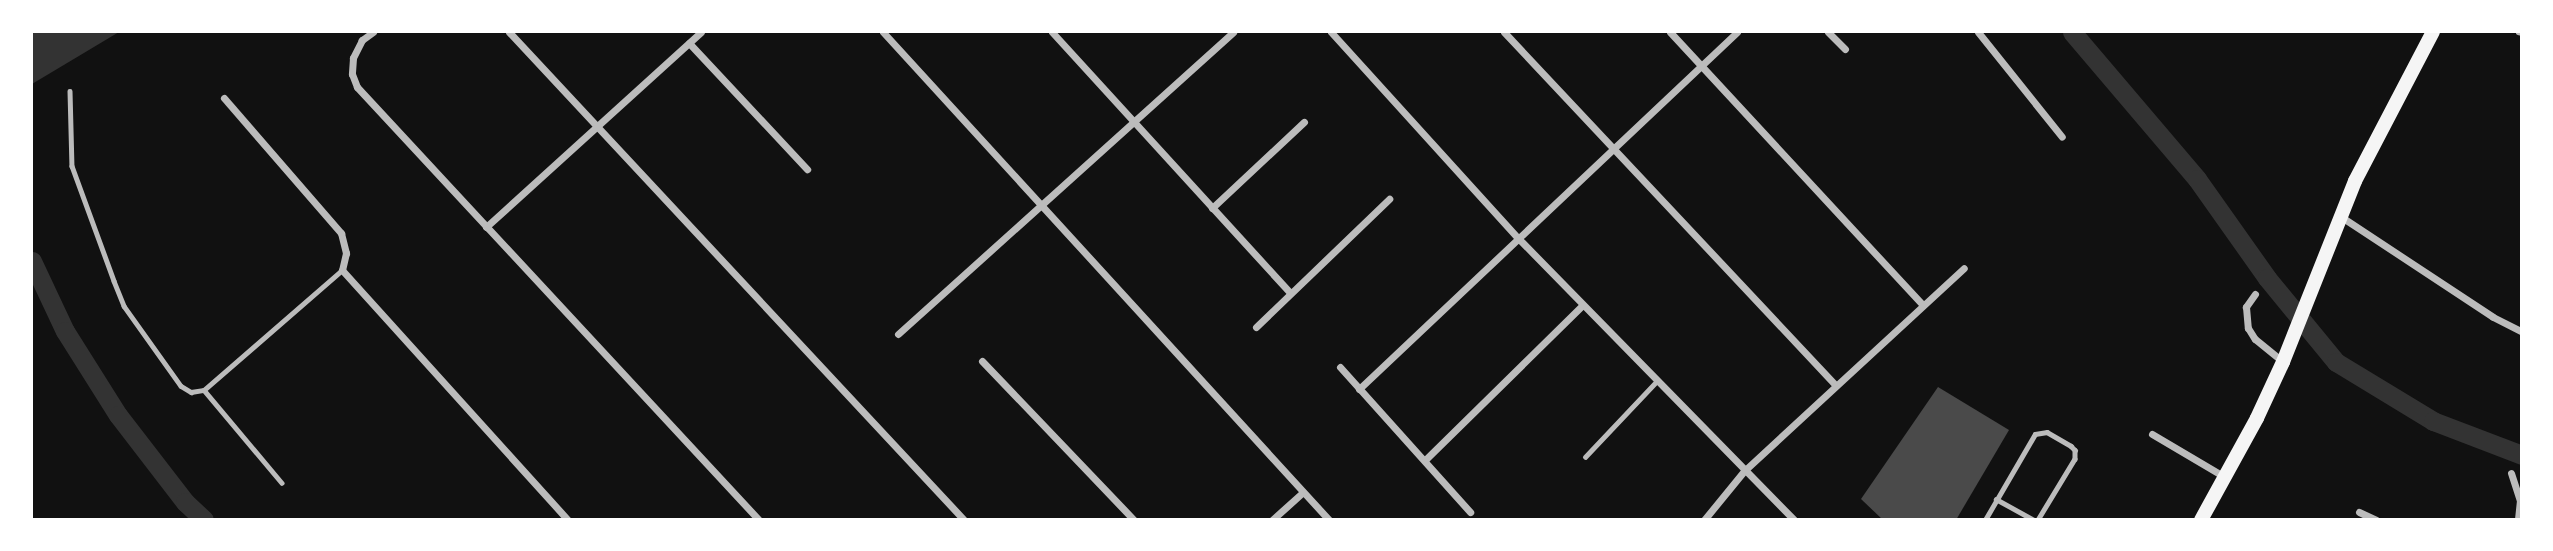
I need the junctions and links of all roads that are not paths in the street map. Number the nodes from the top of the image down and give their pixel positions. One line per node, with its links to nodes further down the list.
1 (373, 32): 31 (street)
2 (509, 32): 23 (street)
3 (701, 32): 16 (street)
4 (883, 32): 28 (street)
5 (1052, 32): 15 (street)
6 (1065, 32): 15 (street)
7 (1233, 32): 21 (street)
8 (1331, 32): 32 (street)
9 (1504, 32): 25 (street)
10 (1670, 32): 18 (street)
11 (1737, 32): 18 (street)
12 (1828, 32): 17 (street)
13 (1978, 32): 24 (street)
14 (2432, 32): 30 (main road)
15 (1058, 38): 21 (street)
16 (689, 43): 23 (street); 26 (street)
17 (1845, 49)
18 (1702, 64): 25 (street); 38 (street)
19 (71, 91): 48 (lane)
20 (224, 98): 34 (street)
21 (1136, 121): 28 (street); 29 (street)
22 (1304, 122): 29 (street)
23 (598, 125): 31 (street); 62 (street)
24 (2062, 137)
25 (1614, 148): 32 (street); 46 (street)
26 (807, 169)
27 (1389, 199): 35 (street)
28 (1040, 207): 41 (street); 56 (street)
29 (1212, 208): 35 (street)
30 (2340, 215): 40 (street); 43 (main road)
31 (486, 227): 61 (street)
32 (1519, 239): 37 (street); 47 (street)
33 (1964, 268): 38 (street)
34 (342, 270): 48 (lane); 60 (street)
35 (1290, 293): 39 (street)
36 (2255, 294): 43 (street)
37 (1583, 305): 45 (street); 51 (street)
38 (1923, 305): 46 (street)
39 (1255, 327)
40 (2522, 332)
41 (898, 334)
42 (982, 361): 63 (street)
43 (2283, 362): 54 (main road)
44 (1340, 367): 47 (street)
45 (1657, 382): 50 (lane); 52 (street)
46 (1836, 386): 52 (street)
47 (1359, 389): 51 (street)
48 (204, 390): 55 (lane)
49 (2152, 434): 54 (street)
50 (1585, 457)
51 (1424, 460): 58 (street)
52 (1744, 471): 66 (street); 67 (street)
53 (2511, 473): 72 (street)
54 (2225, 477): 70 (main road)
55 (282, 483)
56 (1302, 493): 64 (street); 65 (street)
57 (1997, 499): 68 (lane); 69 (lane); 69 (lane)
58 (1470, 512)
59 (2359, 512): 71 (street)
60 (568, 520)
61 (759, 520)
62 (964, 520)
63 (1134, 520)
64 (1272, 520)
65 (1329, 520)
66 (1704, 520)
67 (1794, 520)
68 (1984, 520)
69 (2036, 520)
70 (2201, 520)
71 (2376, 520)
72 (2518, 520)

